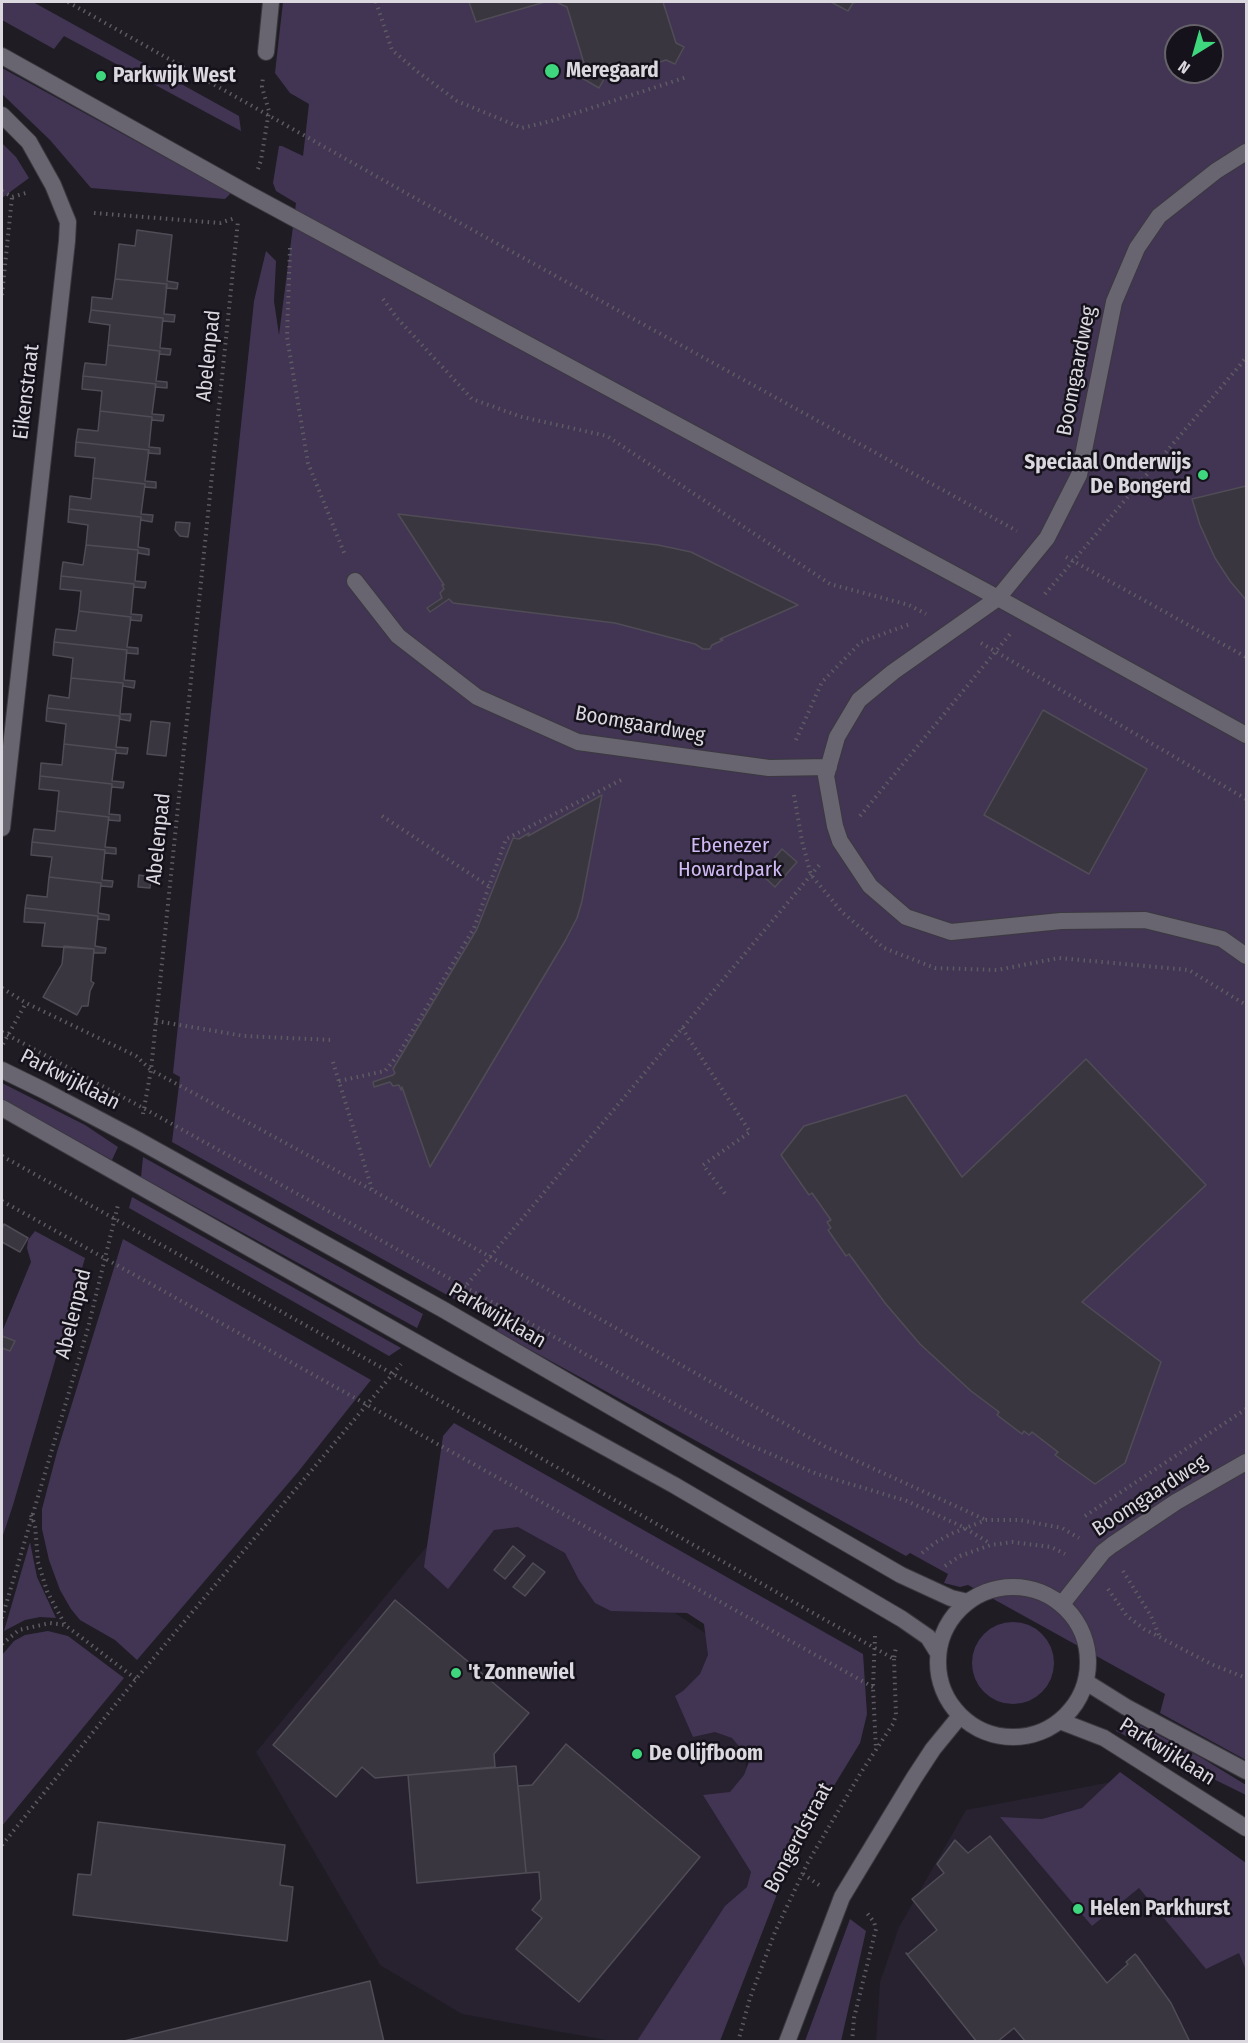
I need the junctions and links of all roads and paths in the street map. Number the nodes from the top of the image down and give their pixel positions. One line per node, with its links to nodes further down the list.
1 (68, 2): 8 (path)
2 (271, 2): 4 (street)
3 (376, 2): 6 (path)
4 (266, 52): 8 (path)
5 (2, 56): 10 (street)
6 (687, 77)
7 (2, 114): 12 (street, Eikenstraat)
8 (268, 115): 10 (path); 16 (path)
9 (1246, 152): 16 (street, Boomgaardweg)
10 (249, 194): 18 (street)
11 (12, 197): 14 (path)
12 (63, 210): 27 (street, Eikenstraat); 33 (path, Abelenpad)
13 (290, 238): 17 (path)
14 (2, 295)
15 (380, 295): 23 (path)
16 (1042, 544): 18 (street, Boomgaardweg); 20 (path)
17 (355, 581): 23 (street, Boomgaardweg)
18 (998, 598): 19 (street, Boomgaardweg); 21 (street)
19 (954, 629): 22 (street, Boomgaardweg); 25 (path)
20 (1246, 657)
21 (1246, 735)
22 (829, 767): 23 (street, Boomgaardweg); 29 (street, Boomgaardweg)
23 (790, 768): 32 (path)
24 (634, 773): 28 (path)
25 (1246, 799)
26 (382, 816): 28 (path)
27 (2, 828)
28 (490, 887): 42 (path)
29 (1246, 956)
30 (2, 988): 31 (path)
31 (26, 1003): 36 (path, Parkwijklaan); 41 (path)
32 (1246, 1005)
33 (156, 1021): 37 (path); 41 (path, Abelenpad)
34 (682, 1028): 48 (path)
35 (2, 1032): 36 (path)
36 (9, 1036): 38 (path, Parkwijklaan); 44 (path)
37 (332, 1040)
38 (2, 1047)
39 (333, 1062): 42 (path)
40 (2, 1070): 45 (street, Parkwijklaan)
41 (151, 1070): 44 (path, Abelenpad); 47 (path)
42 (339, 1081): 47 (path)
43 (2, 1108): 46 (street)
44 (145, 1109): 45 (path, Abelenpad); 59 (path)
45 (136, 1139): 60 (street, Parkwijklaan)
46 (124, 1179): 50 (path, Abelenpad); 51 (street)
47 (372, 1190): 58 (path)
48 (726, 1196)
49 (2, 1201): 50 (path)
50 (104, 1258): 52 (path); 56 (path, Abelenpad)
51 (418, 1344): 52 (path); 65 (street)
52 (366, 1405): 67 (path); 69 (path)
53 (1245, 1411): 54 (path); 57 (path)
54 (1246, 1419)
55 (1246, 1462): 61 (street, Boomgaardweg)
56 (31, 1515): 62 (path, Abelenpad); 63 (path)
57 (1085, 1516)
58 (986, 1520)
59 (991, 1545)
60 (968, 1602): 61 (street); 65 (street)
61 (1062, 1604): 68 (street)
62 (2, 1618)
63 (65, 1625): 64 (path); 67 (path)
64 (2, 1644)
65 (938, 1653): 70 (street)
66 (894, 1659): 76 (path, Bongerdstraat)
67 (136, 1679): 74 (path)
68 (1086, 1682): 71 (street); 72 (street, Parkwijklaan)
69 (873, 1687)
70 (960, 1716): 71 (street); 75 (street)
71 (1060, 1721): 73 (street, Parkwijklaan)
72 (1246, 1771)
73 (1246, 1828)
74 (2, 1845)
75 (842, 1897): 77 (street); 78 (path)
76 (738, 2042)
77 (787, 2042)
78 (852, 2042)

